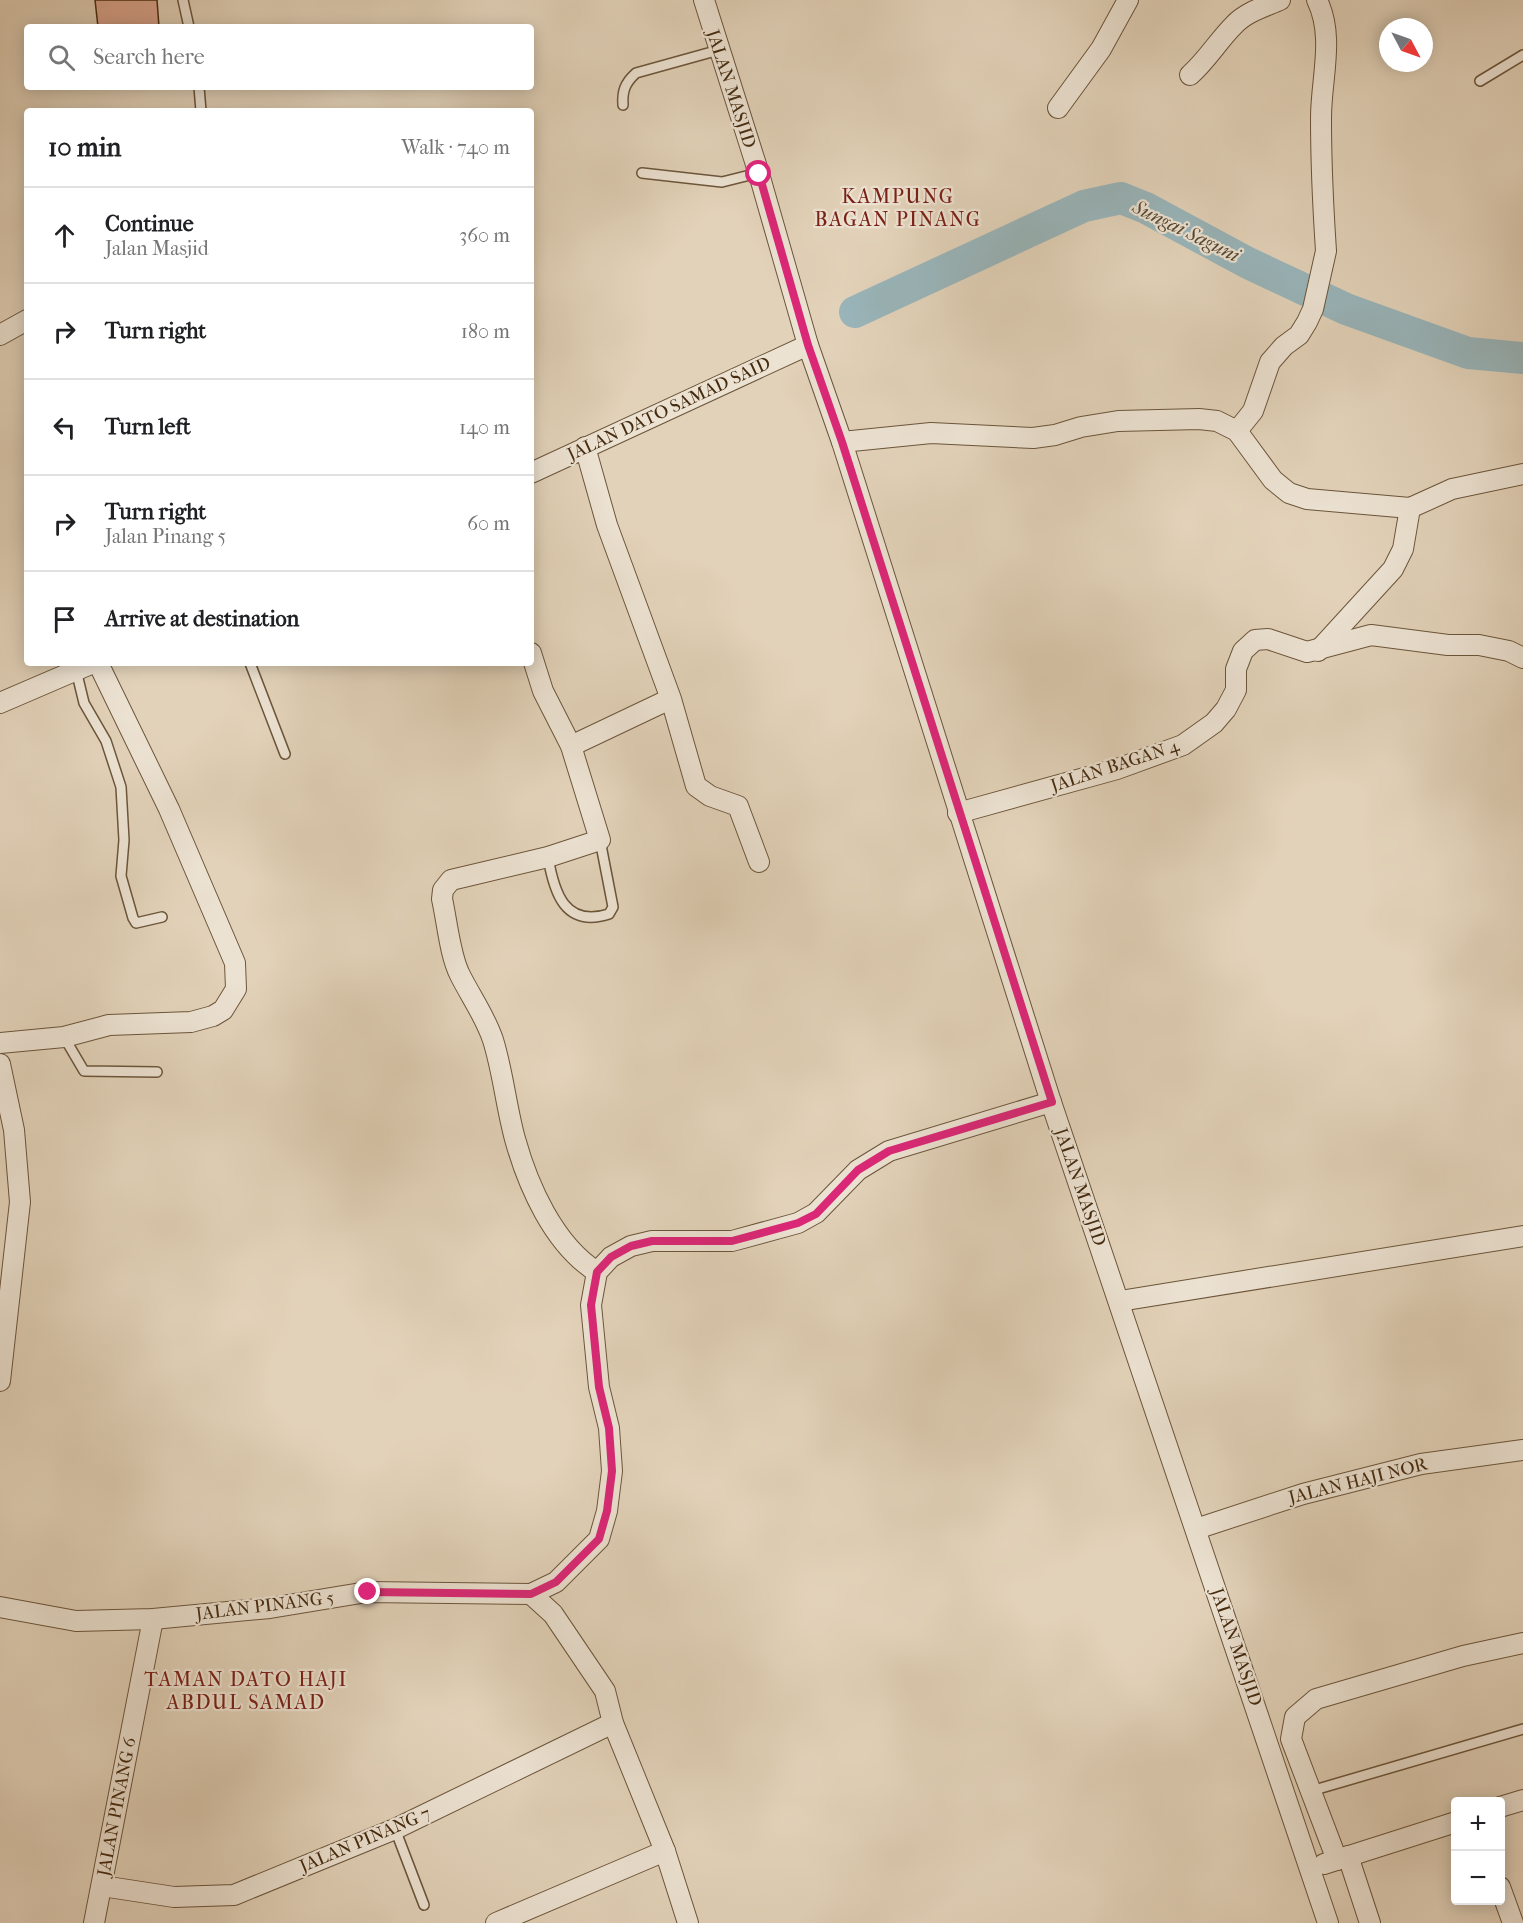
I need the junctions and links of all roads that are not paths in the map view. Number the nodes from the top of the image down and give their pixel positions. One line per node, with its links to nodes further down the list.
1 (183, 0): 6 (lane)
2 (704, 0): 7 (street, JALAN MASJID)
3 (1128, 0): 14 (street)
4 (1280, 0): 9 (street)
5 (1317, 0): 20 (street)
6 (188, 24)
7 (719, 50): 12 (lane); 16 (street, JALAN MASJID)
8 (1523, 55): 10 (lane)
9 (1190, 75)
10 (1480, 81)
11 (199, 90): 13 (lane)
12 (622, 105)
13 (201, 108)
14 (1058, 108)
15 (642, 173): 16 (lane)
16 (758, 173): 19 (street, JALAN MASJID)
17 (24, 322): 18 (street)
18 (0, 335)
19 (808, 345): 21 (street, JALAN MASJID); 22 (street, JALAN DATO SAMAD SAID)
20 (1237, 431): 21 (street); 25 (street)
21 (842, 442): 38 (street, JALAN MASJID)
22 (585, 447): 23 (street, JALAN DATO SAMAD SAID); 34 (street)
23 (534, 471)
24 (1523, 474): 25 (street)
25 (1410, 508): 26 (street)
26 (1356, 607): 27 (street); 28 (street)
27 (1371, 635): 28 (street); 29 (street)
28 (1318, 651): 38 (street, JALAN BAGAN 4)
29 (1523, 658)
30 (534, 662): 36 (street)
31 (85, 666): 35 (street); 42 (lane)
32 (99, 666): 43 (street)
33 (251, 666): 37 (lane)
34 (670, 699): 36 (street); 41 (street)
35 (0, 703)
36 (570, 746): 39 (street)
37 (285, 754)
38 (958, 813): 47 (street, JALAN MASJID)
39 (600, 840): 40 (street); 40 (lane)
40 (548, 857): 49 (street)
41 (759, 862)
42 (162, 917)
43 (64, 1038): 44 (street); 46 (lane)
44 (0, 1043)
45 (0, 1064): 51 (street)
46 (158, 1072)
47 (1052, 1102): 49 (street); 50 (street, JALAN MASJID)
48 (1523, 1236): 50 (street)
49 (597, 1272): 54 (street)
50 (1120, 1301): 53 (street, JALAN MASJID)
51 (0, 1381)
52 (1523, 1450): 53 (street, JALAN HAJI NOR)
53 (1196, 1529): 67 (street, JALAN MASJID)
54 (531, 1594): 56 (street, JALAN PINANG 5); 58 (street)
55 (0, 1607): 56 (street, JALAN PINANG 5)
56 (153, 1619): 68 (street, JALAN PINANG 6)
57 (1523, 1643): 60 (street)
58 (613, 1723): 64 (street, JALAN PINANG 7); 65 (street)
59 (1523, 1729): 60 (lane)
60 (1311, 1791): 66 (street)
61 (1523, 1800): 62 (street)
62 (1505, 1805)
63 (1451, 1823): 66 (street)
64 (395, 1829): 68 (street, JALAN PINANG 7); 70 (lane)
65 (664, 1851): 72 (street); 73 (street)
66 (1342, 1858): 67 (street); 75 (street)
67 (1310, 1868): 74 (street, JALAN MASJID)
68 (102, 1886): 71 (street, JALAN PINANG 6)
69 (1505, 1901): 76 (street)
70 (424, 1905)
71 (94, 1923)
72 (496, 1923)
73 (688, 1923)
74 (1328, 1923)
75 (1370, 1923)
76 (1513, 1923)

